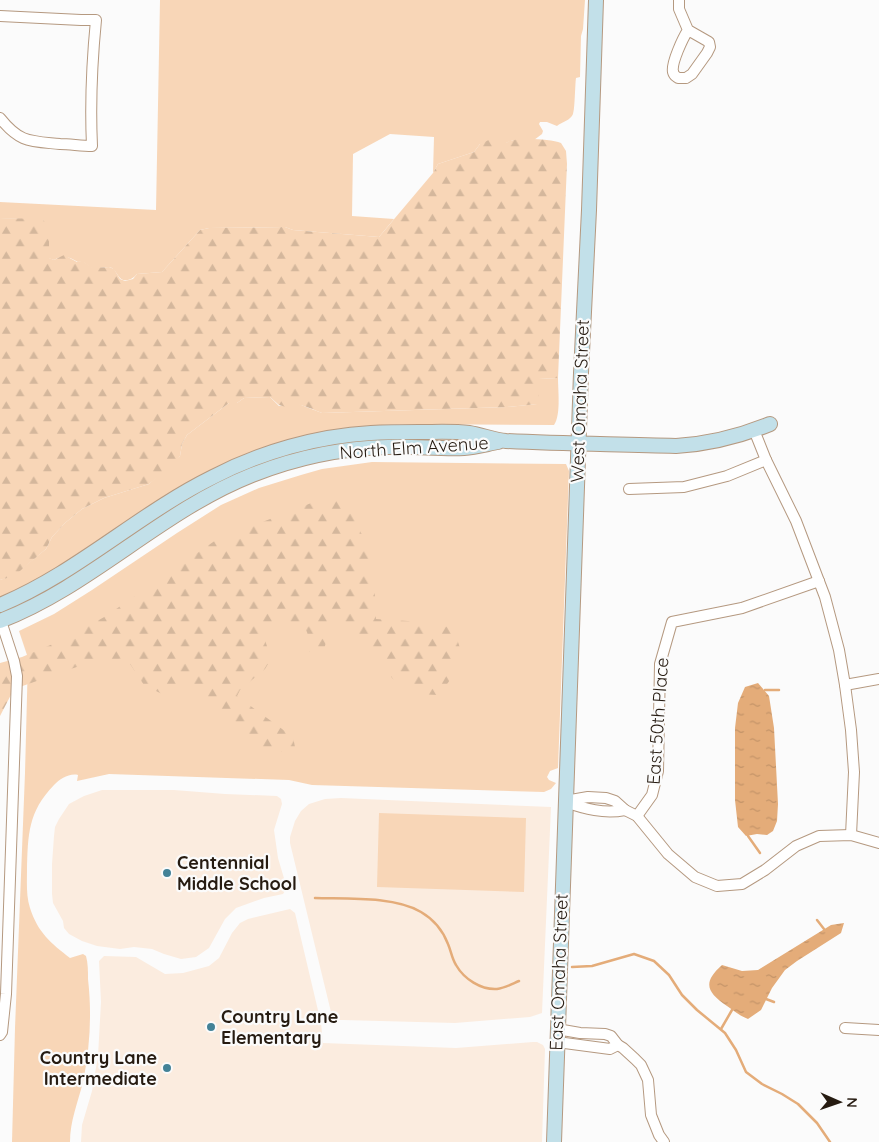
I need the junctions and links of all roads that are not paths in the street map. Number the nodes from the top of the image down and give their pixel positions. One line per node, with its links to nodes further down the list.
1 (596, 0): 11 (main road, West Omaha Street)
2 (679, 0): 6 (street)
3 (0, 16): 4 (street)
4 (23, 17): 5 (street); 7 (street)
5 (0, 23)
6 (688, 30): 6 (street)
7 (0, 118)
8 (770, 424): 9 (main road)
9 (754, 430): 11 (main road); 12 (street)
10 (503, 441): 11 (main road); 15 (main road, North Elm Avenue); 16 (main road, North Elm Avenue)
11 (578, 443): 19 (main road, West Omaha Street)
12 (766, 460): 13 (street); 14 (street)
13 (629, 489)
14 (819, 581): 18 (street); 20 (street, East 50th Place)
15 (0, 605)
16 (0, 620): 26 (street)
17 (879, 679): 18 (street)
18 (845, 685): 21 (street)
19 (566, 802): 20 (street); 27 (main road, East Omaha Street)
20 (637, 816): 21 (street)
21 (851, 835): 22 (street)
22 (879, 843)
23 (845, 1028): 24 (street)
24 (879, 1030)
25 (597, 1034): 27 (street); 28 (street); 29 (street)
26 (0, 1035)
27 (557, 1036): 29 (street); 31 (main road, East Omaha Street)
28 (618, 1045): 29 (street); 30 (street)
29 (596, 1047)
30 (662, 1141)
31 (554, 1142)

